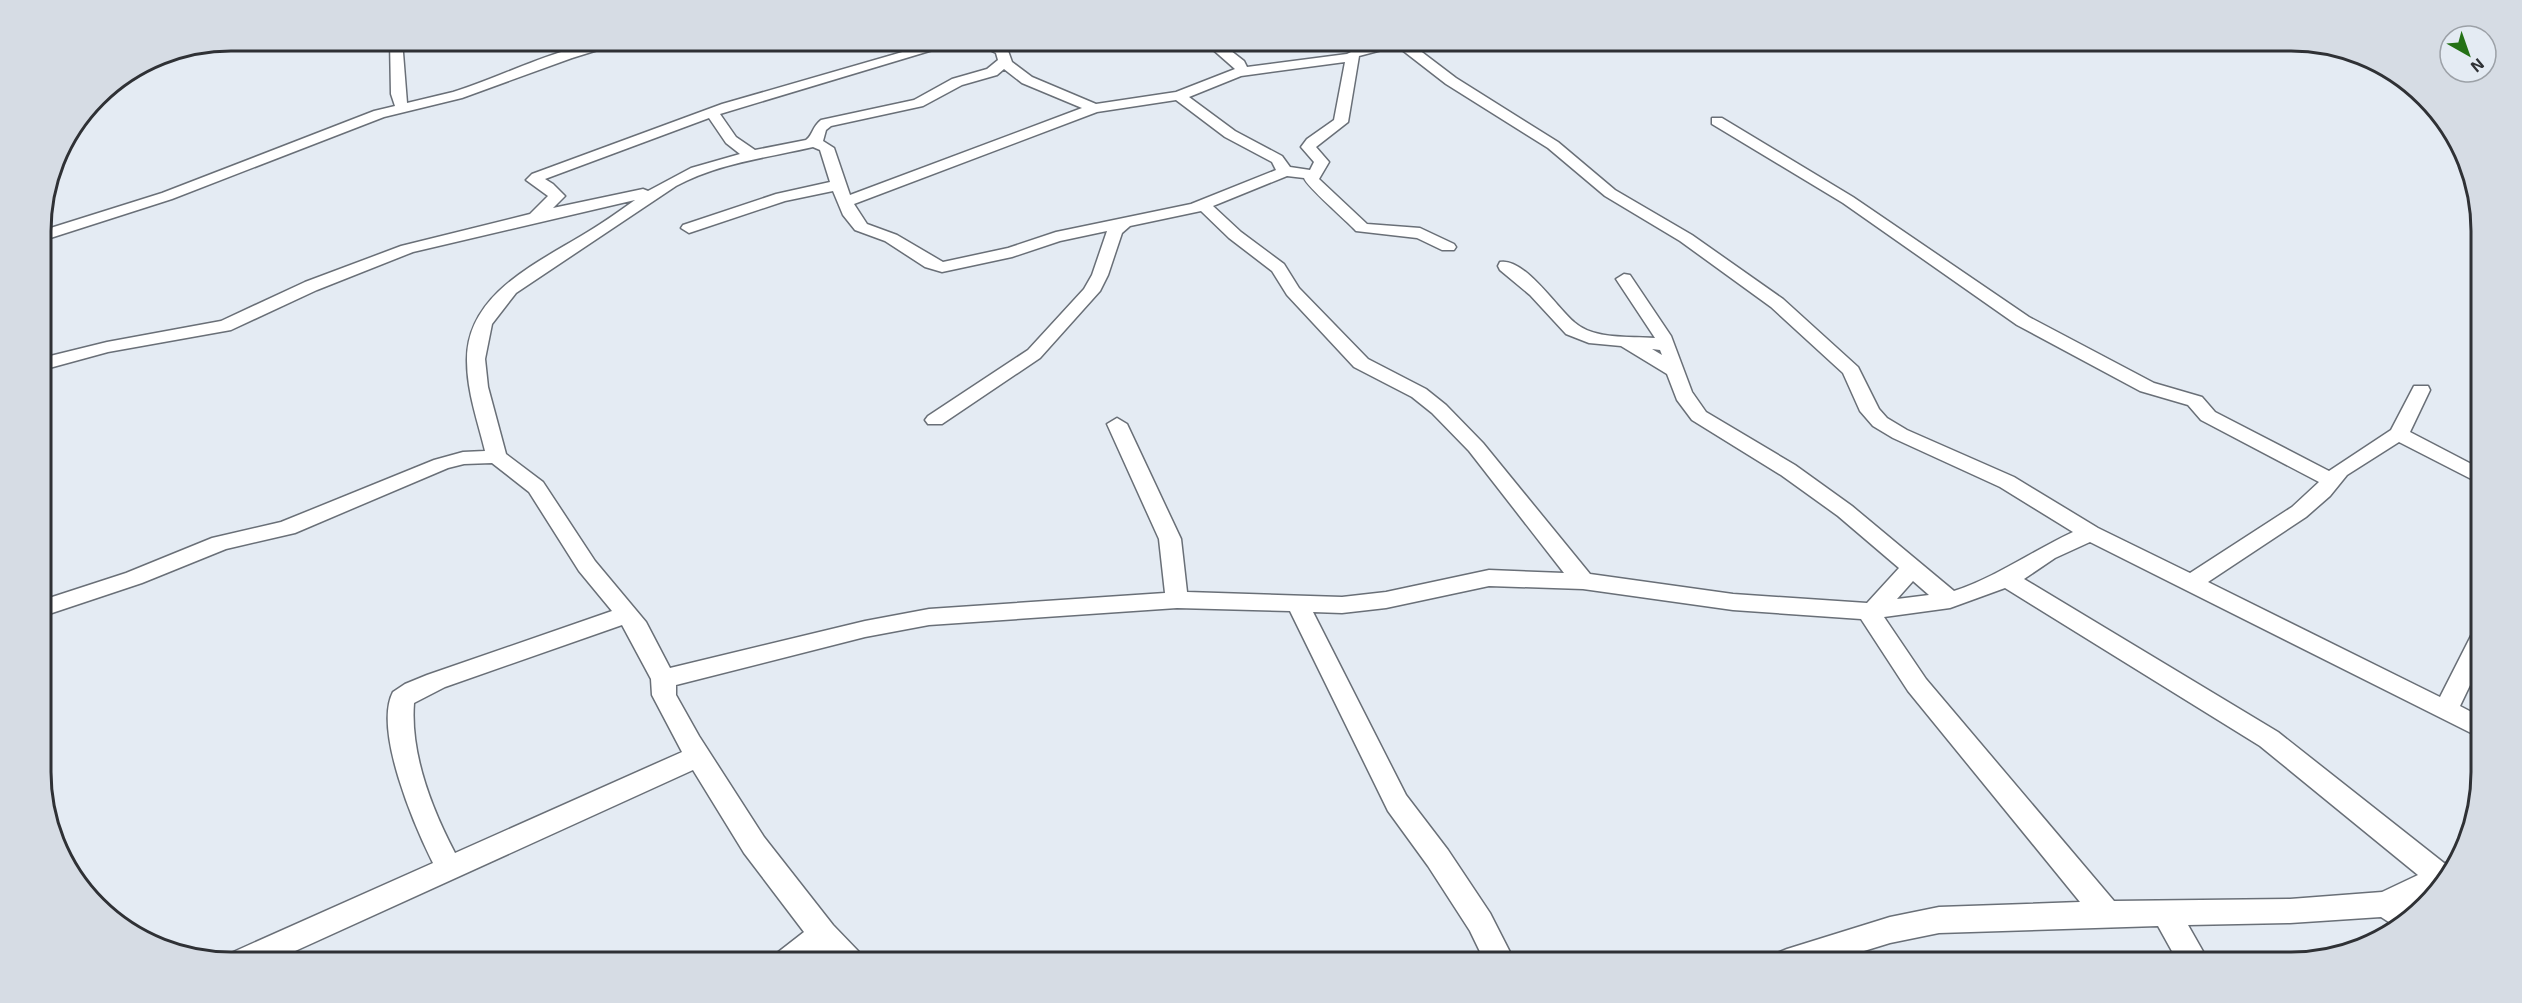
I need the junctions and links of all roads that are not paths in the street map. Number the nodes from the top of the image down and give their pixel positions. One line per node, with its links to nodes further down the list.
1 (396, 51): 12 (street)
2 (582, 51): 12 (street)
3 (922, 51): 14 (street)
4 (1002, 51): 9 (street)
5 (1222, 51): 10 (street)
6 (1362, 51): 8 (street)
7 (1411, 51): 42 (street)
8 (1352, 57): 10 (street); 19 (street)
9 (1005, 61): 13 (street); 16 (street)
10 (1241, 72): 11 (street)
11 (1179, 96): 13 (street); 18 (street)
12 (402, 108): 27 (street)
13 (1095, 108): 22 (street)
14 (712, 112): 17 (street); 24 (street)
15 (1717, 121): 41 (street)
16 (814, 142): 17 (street); 20 (street)
17 (750, 154): 21 (street)
18 (1284, 172): 19 (street); 23 (street)
19 (1312, 175): 28 (street)
20 (839, 185): 22 (street); 26 (street)
21 (655, 191): 24 (street); 39 (street)
22 (847, 201): 25 (street)
23 (1203, 205): 25 (street); 45 (street)
24 (533, 218): 33 (street)
25 (1124, 223): 36 (street)
26 (689, 228)
27 (51, 233)
28 (1448, 247)
29 (1506, 266): 31 (street)
30 (1624, 279): 32 (street)
31 (1624, 340): 32 (street); 34 (street)
32 (1667, 345): 34 (street)
33 (51, 362)
34 (1675, 371): 43 (street)
35 (2421, 390): 38 (street)
36 (935, 420)
37 (1117, 424): 47 (street)
38 (2399, 434): 40 (street); 41 (street)
39 (497, 457): 49 (street); 52 (street)
40 (2471, 473)
41 (2331, 480): 46 (street)
42 (2090, 533): 44 (street); 46 (street)
43 (1911, 569): 48 (street); 51 (street)
44 (2007, 579): 48 (street); 59 (street)
45 (1583, 580): 50 (street); 51 (street)
46 (2191, 583): 55 (street)
47 (1177, 600): 50 (street); 54 (street)
48 (1950, 600): 51 (street)
49 (51, 605)
50 (1298, 605): 69 (street)
51 (1871, 610): 63 (street)
52 (627, 615): 54 (street); 58 (street)
53 (2471, 659): 55 (street)
54 (663, 680): 57 (street)
55 (2446, 710): 56 (street)
56 (2471, 723)
57 (698, 756): 58 (street); 65 (street)
58 (449, 868): 66 (street)
59 (2441, 871)
60 (2434, 881): 61 (street)
61 (2385, 904): 62 (street); 64 (street)
62 (2401, 914)
63 (2108, 915): 64 (street); 70 (street)
64 (2167, 915): 71 (street)
65 (823, 934): 67 (street); 68 (street)
66 (267, 952)
67 (800, 952)
68 (840, 952)
69 (1495, 952)
70 (1817, 952)
71 (2188, 952)

